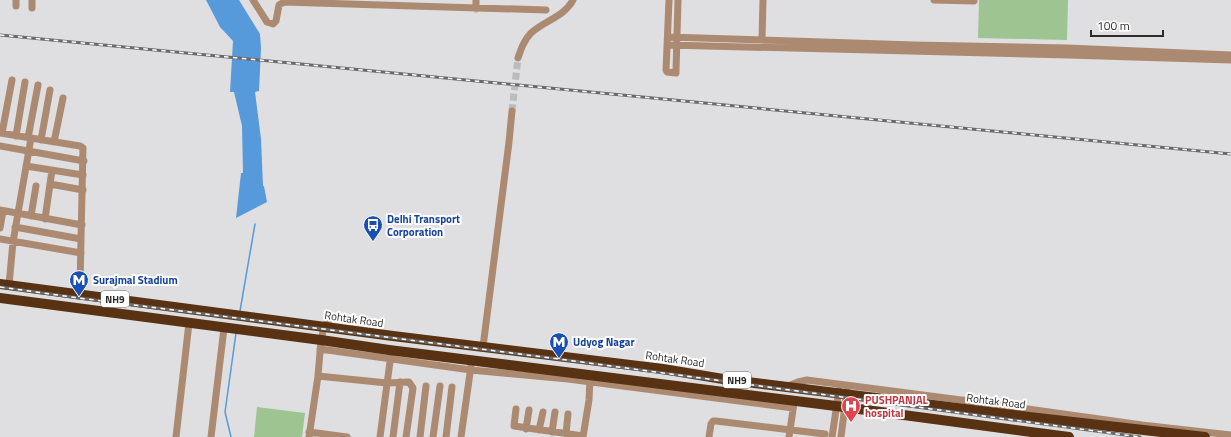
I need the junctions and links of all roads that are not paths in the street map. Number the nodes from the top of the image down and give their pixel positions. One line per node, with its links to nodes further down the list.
1 (253, 0): 9 (street)
2 (476, 0): 10 (street)
3 (573, 0): 16 (street)
4 (669, 0): 13 (street)
5 (678, 0): 14 (street)
6 (763, 0): 12 (street)
7 (934, 0): 8 (street)
8 (974, 1)
9 (422, 4): 10 (street)
10 (476, 9): 11 (street)
11 (546, 10)
12 (762, 40): 14 (street); 15 (street)
13 (668, 41): 14 (street); 14 (street)
14 (676, 41): 17 (street)
15 (1231, 55)
16 (518, 58)
17 (1231, 60)
18 (12, 80): 24 (street)
19 (25, 82): 25 (street)
20 (38, 85): 26 (street)
21 (50, 90): 27 (street)
22 (63, 98): 28 (street)
23 (512, 111): 56 (street)
24 (1, 133): 25 (street)
25 (16, 136): 26 (street)
26 (30, 138): 27 (street); 30 (street)
27 (41, 140): 28 (street)
28 (54, 142): 31 (street)
29 (0, 146): 30 (street)
30 (28, 151): 31 (street); 32 (street)
31 (84, 161): 34 (street)
32 (26, 166): 33 (street); 39 (street)
33 (52, 170): 34 (street); 35 (street)
34 (83, 175): 37 (street)
35 (50, 184): 37 (street); 41 (street)
36 (36, 186): 40 (street)
37 (83, 190): 42 (street)
38 (2, 210): 39 (street); 44 (street)
39 (17, 214): 40 (street); 43 (street)
40 (31, 216): 41 (street)
41 (45, 218): 42 (street)
42 (82, 225): 45 (street)
43 (15, 227): 45 (street); 47 (street)
44 (0, 228)
45 (81, 239): 48 (street)
46 (0, 240): 47 (street)
47 (12, 242): 48 (street); 49 (street)
48 (81, 253): 50 (street)
49 (5, 285): 53 (highway, Rohtak Road / NH9)
50 (80, 285)
51 (0, 298): 52 (highway, NH9)
52 (189, 323): 54 (highway, NH9); 86 (street)
53 (326, 323): 55 (street); 56 (highway, Rohtak Road / NH9)
54 (226, 328): 55 (highway, NH9); 87 (street)
55 (320, 344): 57 (highway, NH9); 59 (street)
56 (483, 347): 61 (highway, Rohtak Road / NH9)
57 (391, 354): 58 (highway, NH9); 63 (street)
58 (471, 365): 60 (highway, NH9); 95 (street)
59 (318, 376): 63 (street); 83 (street)
60 (590, 378): 68 (highway, NH9); 69 (street); 96 (street)
61 (723, 378): 67 (highway, Rohtak Road / NH9); 68 (highway)
62 (400, 382): 63 (street); 90 (street); 91 (street)
63 (387, 383): 89 (street)
64 (426, 386): 92 (street)
65 (440, 386): 93 (street)
66 (452, 387): 94 (street)
67 (843, 389): 70 (street); 75 (highway, Rohtak Road / NH9)
68 (722, 392): 69 (highway, NH9)
69 (794, 404): 70 (highway, NH9); 80 (street)
70 (840, 406): 82 (highway, NH9); 84 (street); 98 (street)
71 (516, 409): 77 (street)
72 (529, 410): 77 (street)
73 (543, 412): 78 (street)
74 (555, 412): 79 (street)
75 (1026, 412): 85 (street); 100 (highway, Rohtak Road / NH9)
76 (568, 414): 81 (street)
77 (526, 429): 78 (street)
78 (539, 430): 79 (street)
79 (552, 432): 81 (street)
80 (790, 433): 84 (street); 97 (street)
81 (566, 434): 96 (street)
82 (1029, 434): 99 (highway, NH9)
83 (309, 435): 88 (street)
84 (830, 435): 98 (street)
85 (1231, 435)
86 (176, 437)
87 (212, 437)
88 (343, 437)
89 (380, 437)
90 (393, 437)
91 (406, 437)
92 (420, 437)
93 (433, 437)
94 (446, 437)
95 (461, 437)
96 (583, 437)
97 (710, 437)
98 (843, 437)
99 (1069, 437)
100 (1205, 437)

